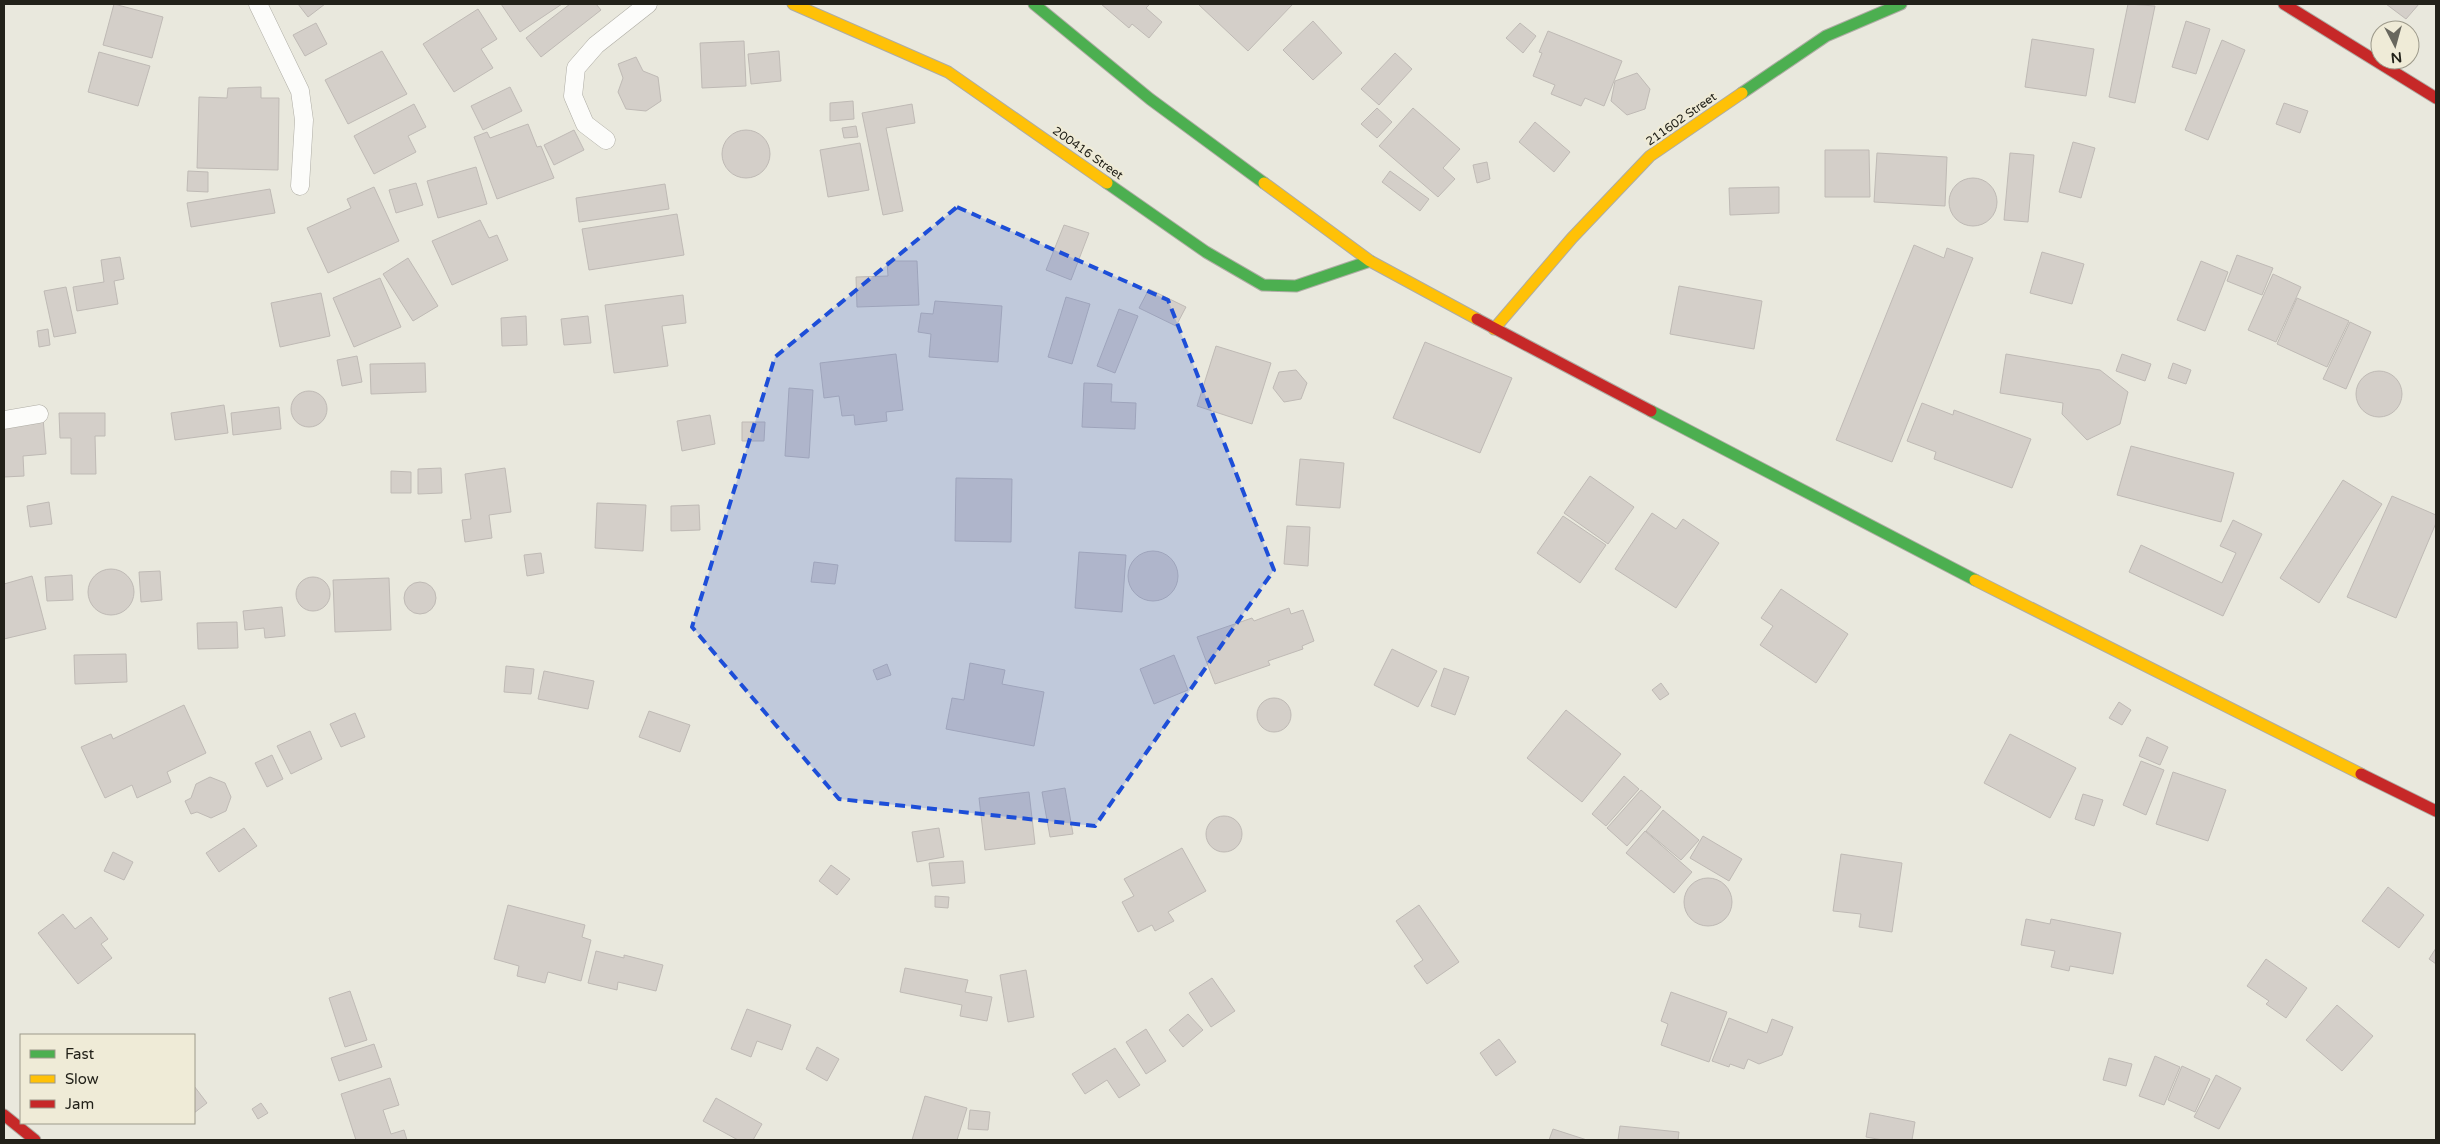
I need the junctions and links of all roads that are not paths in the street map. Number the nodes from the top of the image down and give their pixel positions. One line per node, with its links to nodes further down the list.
1 (258, 4): 9 (lane)
2 (648, 4): 8 (lane)
3 (793, 4): 10 (street, 200416 Street)
4 (1034, 4): 10 (street)
5 (1901, 4): 11 (street, 211602 Street)
6 (2284, 4): 7 (street)
7 (2436, 98)
8 (606, 140)
9 (300, 186)
10 (1370, 261): 11 (street)
11 (1494, 329): 14 (street)
12 (40, 414): 13 (lane)
13 (4, 420)
14 (2436, 811)
15 (4, 1115): 16 (street)
16 (35, 1140)

